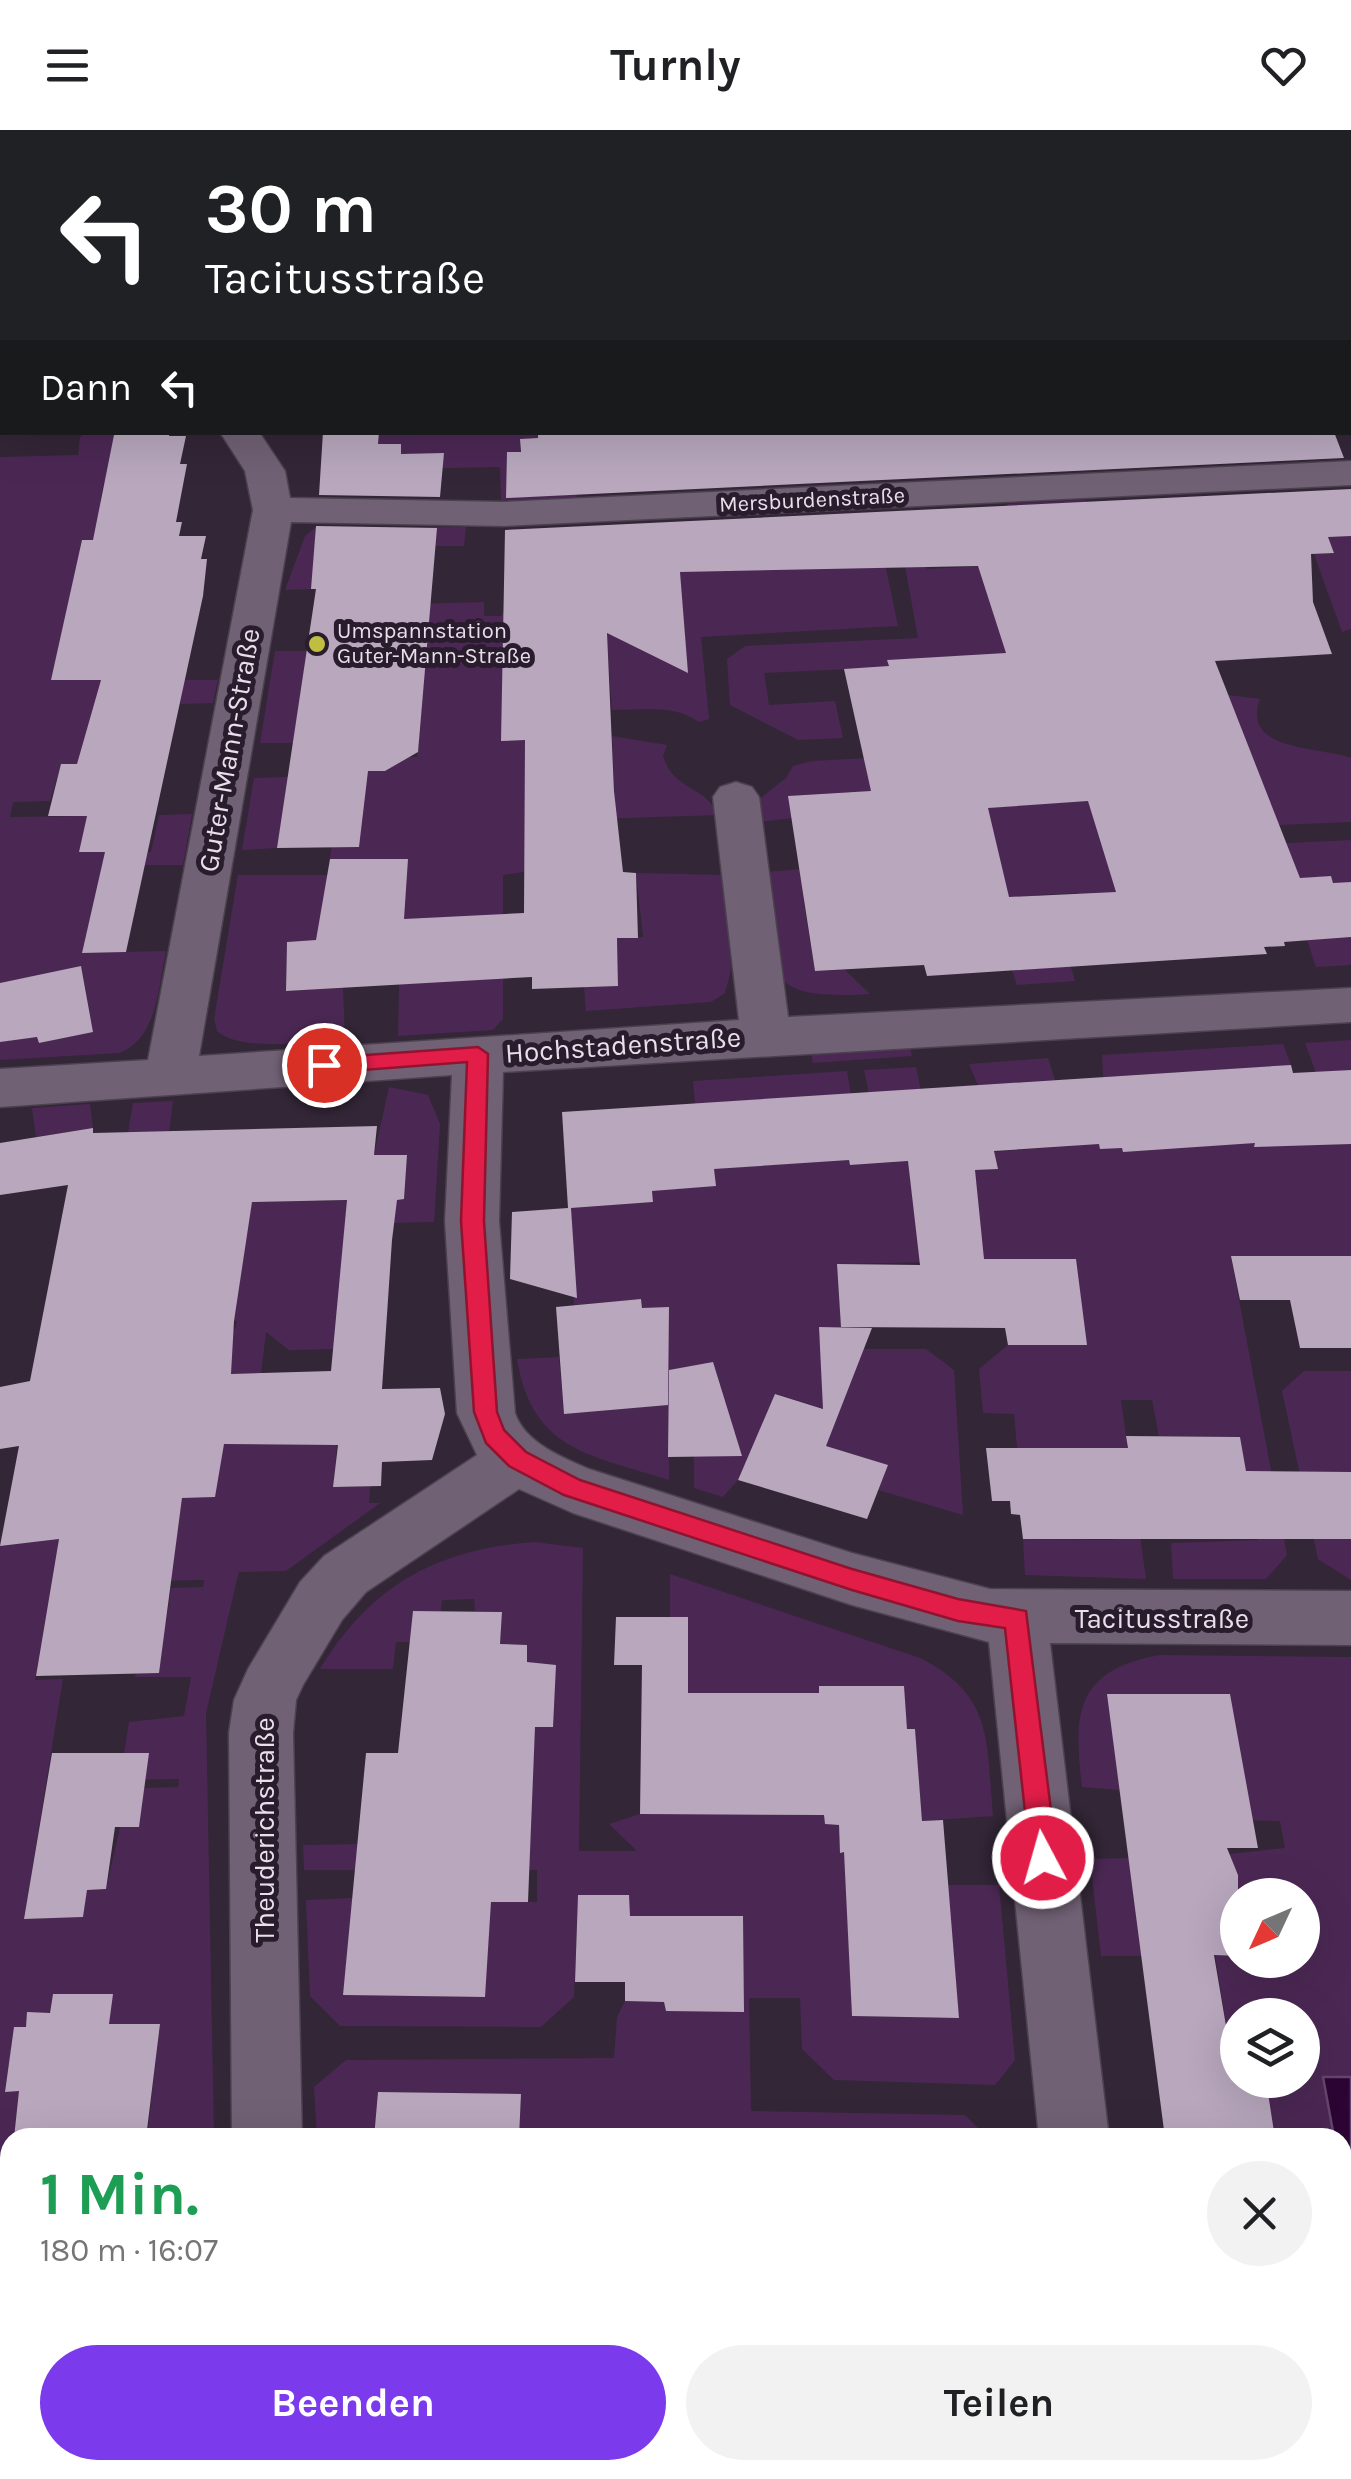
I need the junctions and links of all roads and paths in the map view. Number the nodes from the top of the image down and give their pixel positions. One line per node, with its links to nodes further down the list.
1 (241, 435): 3 (street, Guter-Mann-Straße)
2 (1351, 473): 3 (street, Mersburdenstraße)
3 (273, 510): 8 (street, Guter-Mann-Straße)
4 (736, 796): 6 (street, Hochstadenstraße)
5 (1351, 1006): 6 (street, Hochstadenstraße)
6 (766, 1036): 7 (street, Hochstadenstraße)
7 (478, 1054): 8 (street, Hochstadenstraße); 10 (street, Tacitusstraße)
8 (170, 1076): 9 (street, Hochstadenstraße)
9 (0, 1088)
10 (518, 1459): 12 (street, Tacitusstraße); 13 (street, Theuderichstraße)
11 (1351, 1618): 12 (street, Tacitusstraße)
12 (1017, 1619): 14 (street)
13 (267, 2128)
14 (1073, 2128)

